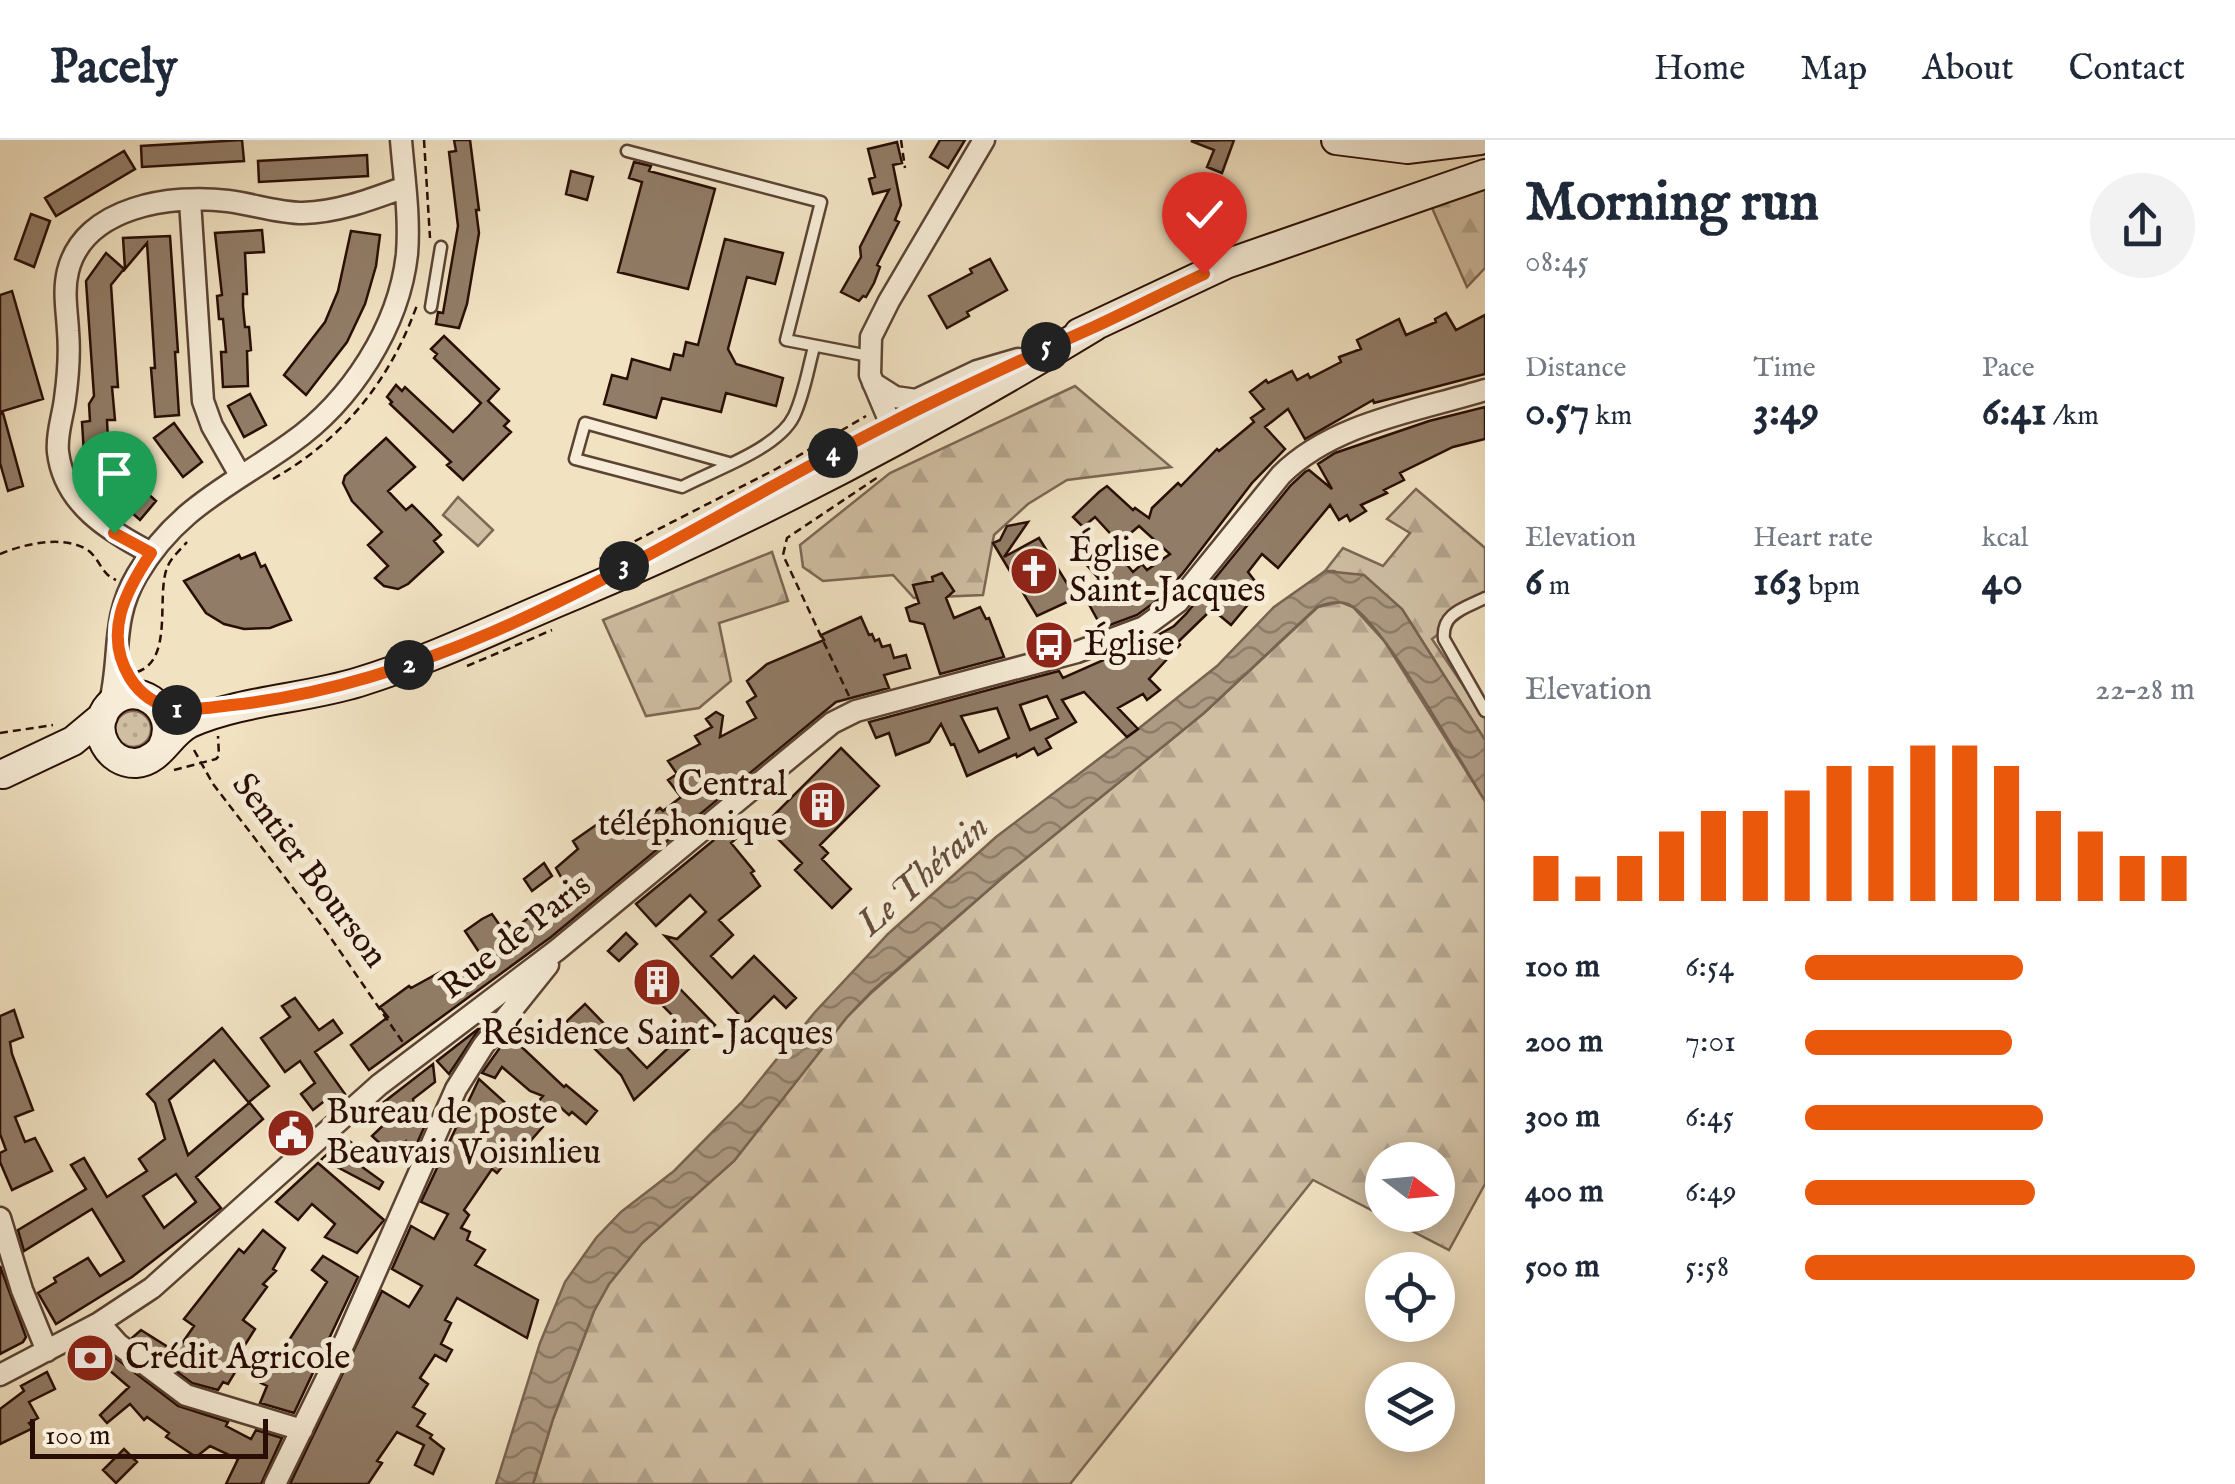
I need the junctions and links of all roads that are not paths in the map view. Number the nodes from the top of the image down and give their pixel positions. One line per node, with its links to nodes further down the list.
1 (401, 140): 7 (street)
2 (984, 140): 13 (street)
3 (1336, 140): 4 (main road)
4 (1480, 140)
5 (627, 151): 12 (lane)
6 (1485, 174): 11 (main road)
7 (405, 187): 8 (street); 19 (street)
8 (190, 201): 19 (street); 20 (street)
9 (442, 247): 10 (lane)
10 (431, 308)
11 (1095, 326): 14 (main road); 17 (main road)
12 (814, 347): 13 (lane); 18 (lane)
13 (869, 356): 15 (street)
14 (1018, 359): 15 (street); 17 (main road)
15 (873, 383): 17 (street)
16 (1485, 390): 30 (street, Rue de Paris)
17 (889, 423): 24 (main road)
18 (729, 463): 18 (lane)
19 (240, 475): 20 (street)
20 (151, 553): 22 (street)
21 (1485, 598): 26 (lane)
22 (117, 648): 23 (street); 25 (street)
23 (155, 702): 24 (main road); 25 (main road); 27 (main road)
24 (262, 704): 27 (main road)
25 (106, 711): 28 (main road); 29 (main road)
26 (1485, 711)
27 (162, 748): 28 (main road)
28 (109, 752): 29 (main road)
29 (1, 774)
30 (556, 950): 32 (street, Rue de Paris); 35 (street)
31 (0, 1218): 33 (street)
32 (98, 1323): 33 (street, Rue de Paris); 35 (street)
33 (46, 1351): 34 (street, Rue de Paris)
34 (0, 1375)
35 (302, 1430): 36 (street)
36 (276, 1484)

